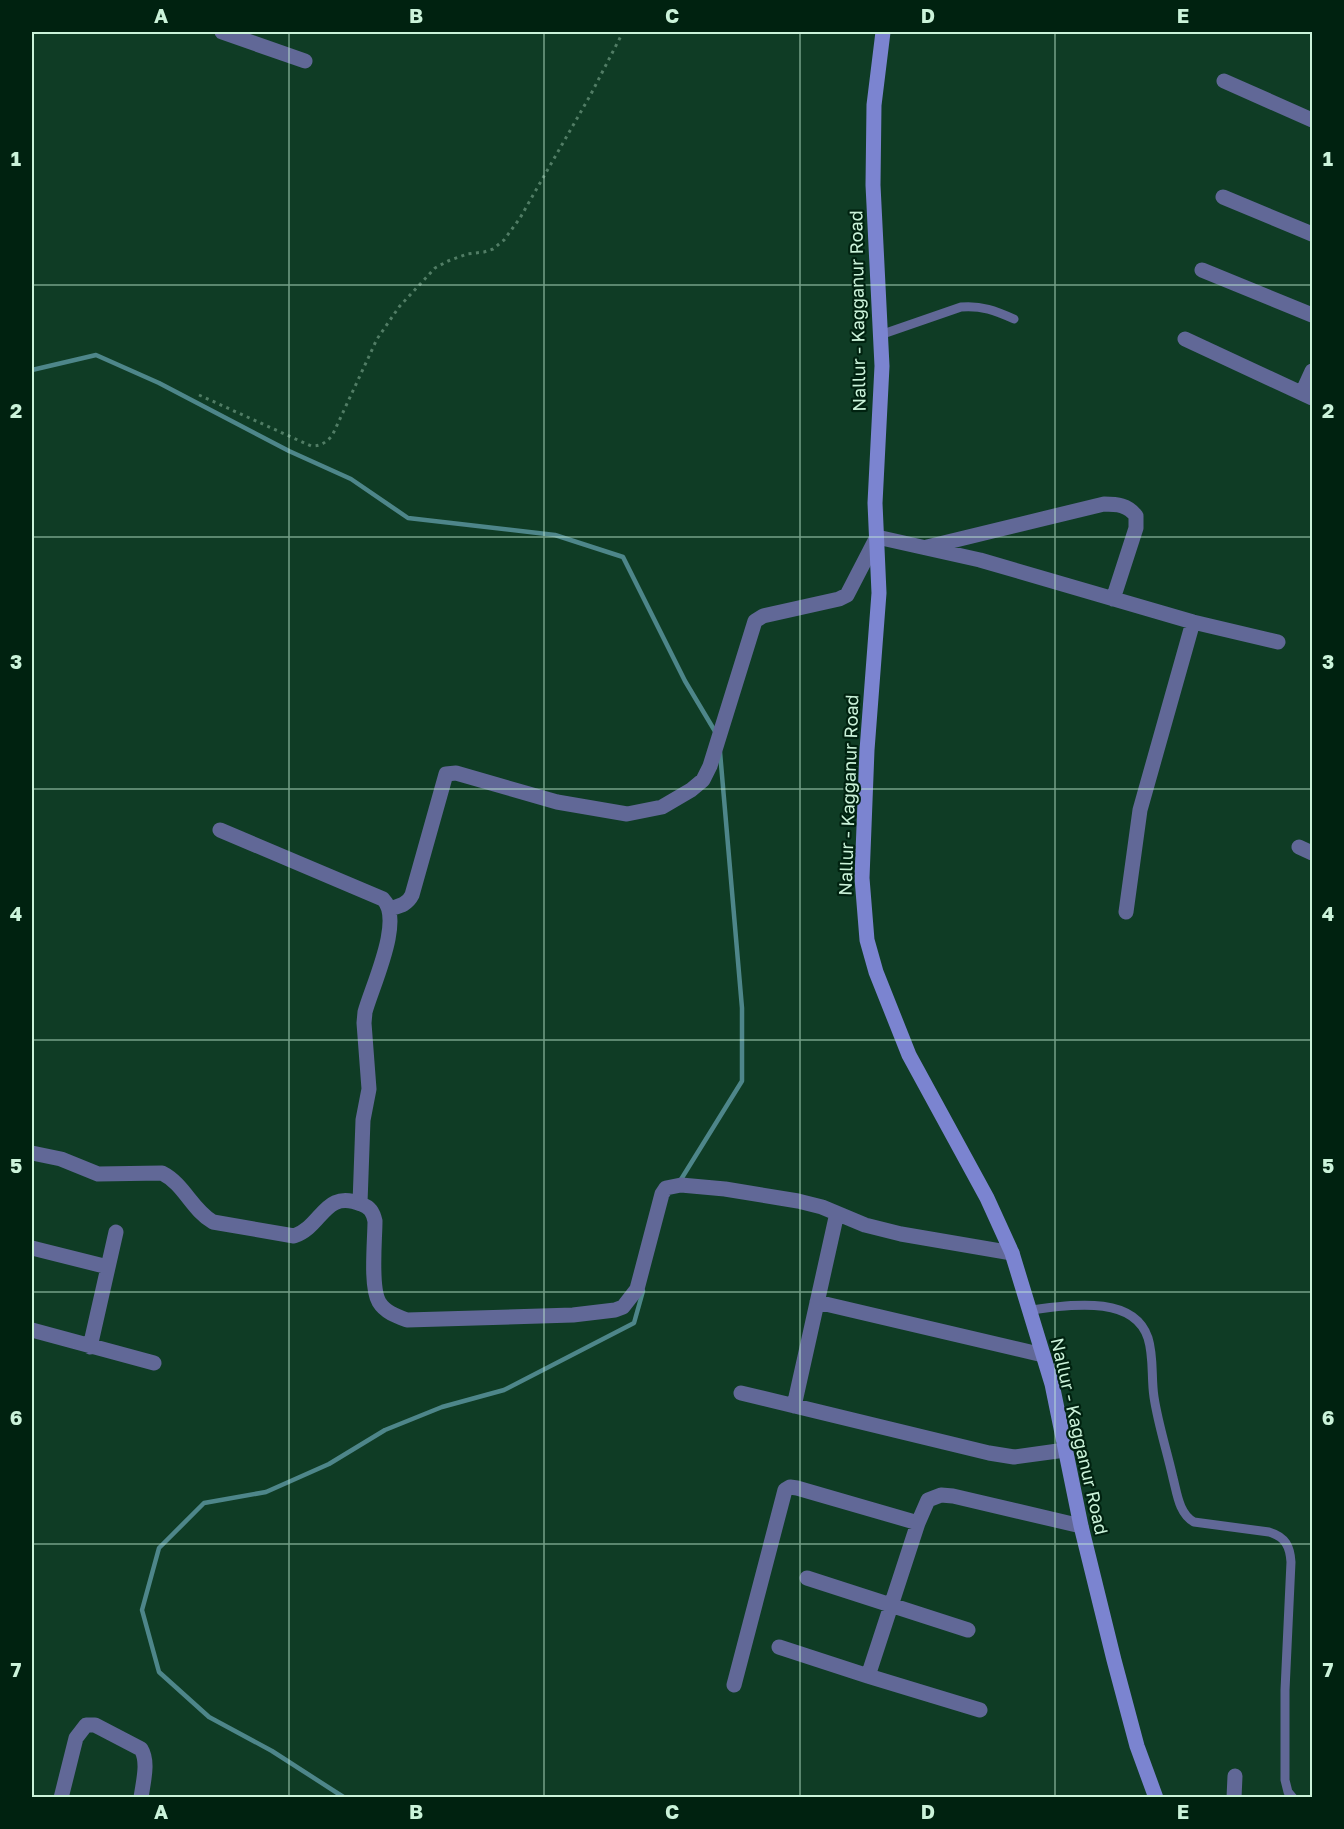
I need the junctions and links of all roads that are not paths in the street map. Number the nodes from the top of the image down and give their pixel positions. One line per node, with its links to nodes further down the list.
1 (222, 32): 3 (street)
2 (883, 32): 11 (main road, Nallur - Kagganur Road)
3 (305, 61)
4 (1224, 81): 5 (street)
5 (1312, 120)
6 (1223, 197): 7 (street)
7 (1312, 234)
8 (1202, 270): 9 (street)
9 (1312, 315)
10 (1014, 319): 11 (lane)
11 (880, 335): 15 (main road, Nallur - Kagganur Road)
12 (1185, 339): 14 (street)
13 (1312, 371): 14 (street)
14 (1307, 395)
15 (877, 537): 16 (street); 21 (street); 28 (main road, Nallur - Kagganur Road)
16 (924, 548): 17 (street); 17 (street)
17 (1113, 599): 18 (street)
18 (1193, 622): 19 (street); 22 (street)
19 (1278, 642)
20 (220, 830): 21 (street)
21 (389, 909): 24 (street)
22 (1126, 912)
23 (32, 1153): 24 (street)
24 (360, 1203): 25 (street)
25 (837, 1213): 28 (street); 30 (street)
26 (116, 1232): 29 (street)
27 (32, 1248): 29 (street)
28 (1012, 1253): 31 (main road, Nallur - Kagganur Road)
29 (108, 1267): 33 (street)
30 (817, 1302): 34 (street); 37 (street)
31 (1030, 1310): 34 (main road, Nallur - Kagganur Road); 53 (lane)
32 (32, 1330): 33 (street)
33 (90, 1347): 35 (street)
34 (1043, 1355): 38 (main road, Nallur - Kagganur Road)
35 (154, 1363)
36 (741, 1393): 37 (street)
37 (794, 1406): 38 (street)
38 (1065, 1450): 40 (main road, Nallur - Kagganur Road)
39 (918, 1523): 40 (street); 42 (street); 46 (street)
40 (1081, 1526): 51 (main road, Nallur - Kagganur Road)
41 (807, 1578): 42 (street)
42 (890, 1606): 43 (street); 45 (street)
43 (968, 1630)
44 (778, 1647): 45 (street)
45 (868, 1676): 47 (street)
46 (734, 1685)
47 (980, 1710)
48 (1235, 1776): 52 (street)
49 (61, 1797): 50 (street)
50 (141, 1797)
51 (1156, 1797)
52 (1234, 1797)
53 (1293, 1797)

